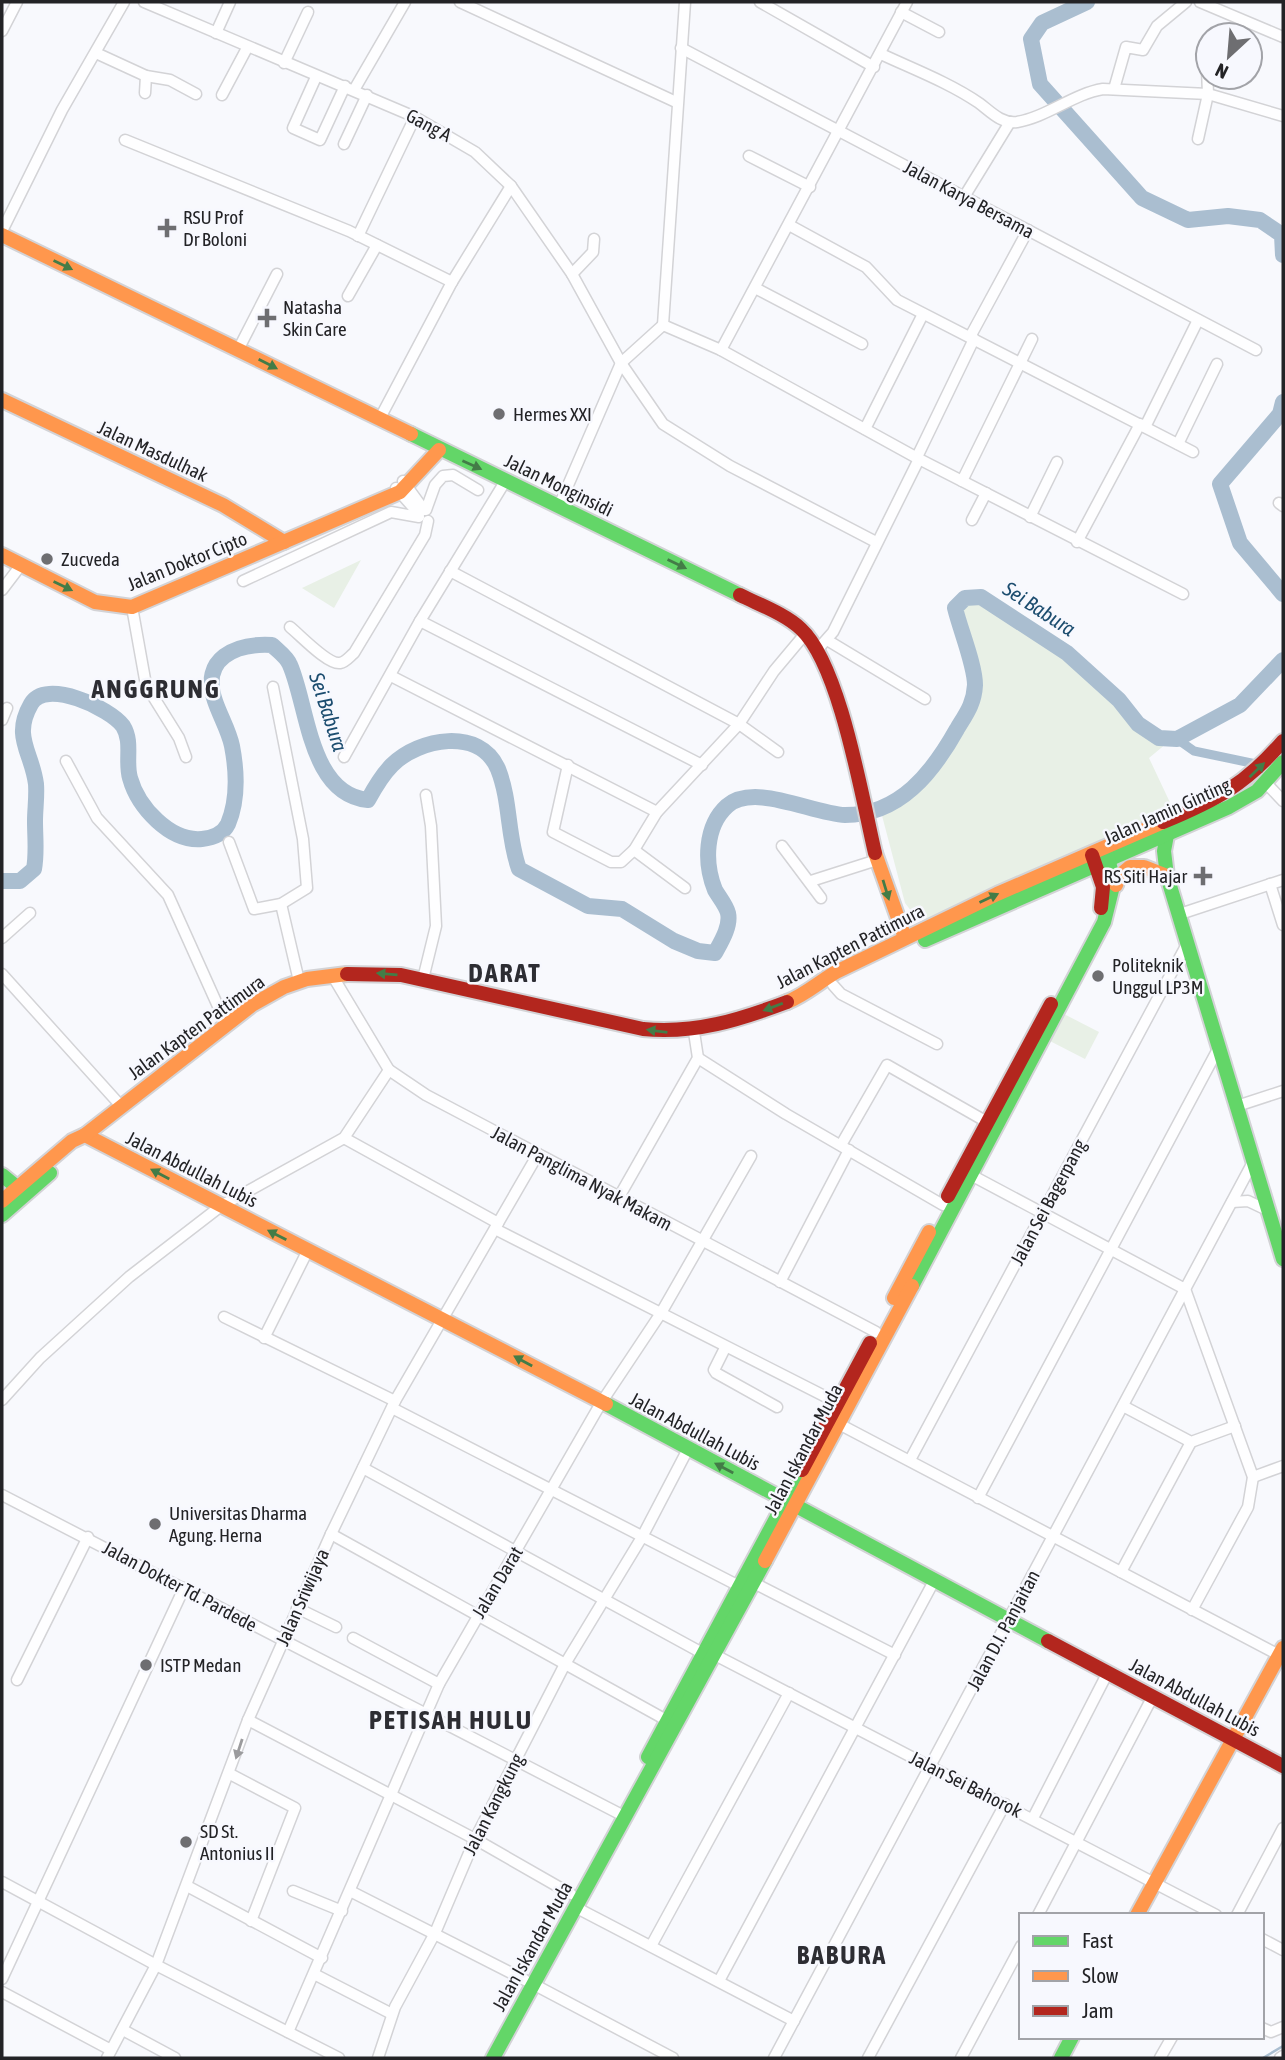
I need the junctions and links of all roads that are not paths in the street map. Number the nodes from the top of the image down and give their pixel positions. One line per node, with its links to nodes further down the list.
1 (17, 2): 14 (street)
2 (124, 2): 20 (street)
3 (144, 2): 16 (street, Gang A)
4 (230, 2): 16 (street)
5 (405, 2): 26 (street)
6 (460, 2): 34 (street)
7 (685, 2): 19 (street)
8 (760, 2): 23 (street)
9 (907, 2): 13 (street)
10 (1186, 2): 27 (street)
11 (1200, 2): 17 (street)
12 (308, 12): 22 (street)
13 (901, 12): 15 (street); 21 (street)
14 (2, 31)
15 (939, 32)
16 (216, 33): 18 (street, Gang A)
17 (1283, 37)
18 (247, 48): 22 (street, Gang A); 32 (street)
19 (681, 48): 34 (street); 38 (street, Jalan Karya Bersama)
20 (96, 53): 24 (street); 48 (street)
21 (881, 54): 23 (street); 37 (street)
22 (284, 63): 25 (street, Gang A)
23 (874, 66): 38 (street)
24 (146, 76): 29 (street); 30 (street)
25 (316, 77): 26 (street, Gang A); 26 (street)
26 (350, 88): 33 (street, Gang A)
27 (1114, 89): 31 (street); 37 (street)
28 (1208, 91): 31 (street)
29 (145, 93)
30 (196, 94)
31 (1208, 94): 35 (street); 39 (street)
32 (222, 95)
33 (367, 95): 36 (street, Gang A); 41 (street)
34 (676, 102): 59 (street)
35 (1283, 116)
36 (415, 117): 43 (street, Gang A); 49 (street)
37 (1010, 122): 45 (street)
38 (840, 131): 44 (street); 45 (street, Jalan Karya Bersama)
39 (1198, 139)
40 (125, 140): 49 (street)
41 (344, 144)
42 (749, 156): 44 (street)
43 (511, 186): 53 (street, Gang A); 54 (street)
44 (810, 187): 46 (street)
45 (964, 197): 47 (street, Jalan Karya Bersama)
46 (789, 225): 55 (street); 57 (street)
47 (1028, 230): 58 (street, Jalan Karya Bersama); 60 (street)
48 (2, 233): 63 (main road, Jalan Monginsidi, one-way to 63)
49 (358, 236): 51 (street)
50 (594, 239): 53 (street)
51 (377, 245): 54 (street); 56 (street)
52 (277, 274): 63 (street)
53 (572, 274): 66 (street, Gang A)
54 (452, 282): 70 (street)
55 (755, 288): 62 (street); 64 (street)
56 (348, 296)
57 (923, 314): 60 (street); 72 (street)
58 (1198, 320): 65 (street, Jalan Karya Bersama); 71 (street)
59 (663, 325): 64 (street); 66 (street)
60 (972, 338): 67 (street); 76 (street)
61 (1032, 339): 67 (street)
62 (862, 344)
63 (239, 350): 70 (main road, Jalan Monginsidi, one-way to 70)
64 (721, 350): 72 (street)
65 (1256, 351)
66 (621, 363): 83 (street); 88 (street, Gang A)
67 (1022, 363): 71 (street); 79 (street)
68 (1217, 364): 73 (street)
69 (2, 400): 87 (main road, Jalan Masdulhak)
70 (379, 420): 74 (main road, Jalan Monginsidi)
71 (1143, 426): 73 (street); 89 (street)
72 (865, 429): 76 (street)
73 (1178, 444): 75 (street)
74 (435, 448): 78 (main road, Jalan Monginsidi, one-way to 78); 80 (main road, Jalan Doktor Cipto)
75 (1193, 452)
76 (918, 458): 79 (street); 88 (street)
77 (1057, 462): 85 (street)
78 (506, 480): 83 (main road, Jalan Monginsidi); 92 (street)
79 (962, 481): 82 (street)
80 (399, 489): 84 (street); 87 (main road, Jalan Doktor Cipto)
81 (478, 490): 84 (street)
82 (986, 493): 85 (street); 86 (street)
83 (559, 506): 99 (main road, Jalan Monginsidi, one-way to 99)
84 (423, 514): 93 (street); 98 (street)
85 (1030, 517): 89 (street)
86 (972, 520)
87 (284, 542): 96 (main road, Jalan Doktor Cipto)
88 (876, 542): 100 (street)
89 (1077, 542): 95 (street)
90 (2, 555): 91 (main road, Jalan Doktor Cipto)
91 (21, 565): 94 (street); 96 (main road, Jalan Doktor Cipto, one-way to 96)
92 (450, 571): 97 (street); 106 (street)
93 (243, 581)
94 (2, 590)
95 (1183, 594)
96 (132, 607): 109 (street)
97 (420, 621): 101 (street); 114 (street)
98 (290, 627)
99 (805, 634): 100 (main road, Jalan Monginsidi); 106 (street)
100 (822, 645): 103 (street); 124 (main road, Jalan Monginsidi)
101 (391, 676): 110 (street); 113 (street)
102 (273, 687): 132 (street)
103 (925, 699)
104 (7, 708): 105 (street)
105 (2, 720)
106 (739, 724): 108 (street); 114 (street)
107 (1283, 741): 123 (main road, Jalan Jamin Ginting, one-way to 107)
108 (778, 752)
109 (186, 757)
110 (344, 757)
111 (66, 761): 145 (street)
112 (1283, 762): 115 (main road, Jalan Jamin Ginting)
113 (568, 765): 118 (street); 122 (street)
114 (702, 765): 118 (street)
115 (1265, 782): 117 (street); 119 (main road, Jalan Jamin Ginting)
116 (426, 796): 141 (street)
117 (1283, 801)
118 (657, 812): 122 (street)
119 (1167, 835): 123 (main road, Jalan Jamin Ginting); 125 (main road)
120 (229, 842): 132 (street)
121 (782, 846): 127 (street)
122 (634, 850): 130 (street)
123 (1106, 854): 125 (main road); 129 (main road); 137 (main road, Jalan Kapten Pattimura, one-way to 123); 143 (main road, Jalan Kapten Pattimura); 152 (main road, Jalan Iskandar Muda)
124 (877, 860): 127 (street); 137 (main road, Jalan Monginsidi, one-way to 137)
125 (1167, 876): 129 (main road); 134 (main road)
126 (1283, 880): 128 (street)
127 (811, 881): 131 (street)
128 (1270, 884): 134 (street); 135 (street)
129 (1116, 886): 152 (main road, Jalan Iskandar Muda)
130 (685, 888)
131 (821, 898)
132 (281, 904): 142 (street)
133 (30, 913): 136 (street)
134 (1180, 914): 138 (main road)
135 (1283, 925)
136 (2, 937)
137 (905, 938): 144 (main road, Jalan Kapten Pattimura)
138 (1187, 944): 148 (main road); 171 (street, Jalan Sei Bagerpang)
139 (2, 974): 153 (street)
140 (332, 974): 141 (main road, Jalan Kapten Pattimura, one-way to 140); 142 (main road, Jalan Kapten Pattimura); 150 (street, Jalan Panglima Nyak Makam)
141 (423, 979): 146 (main road, Jalan Kapten Pattimura, one-way to 141)
142 (299, 981): 145 (main road, Jalan Kapten Pattimura)
143 (833, 985): 144 (main road, Jalan Kapten Pattimura); 147 (street)
144 (810, 994): 146 (main road, Jalan Kapten Pattimura, one-way to 146)
145 (226, 1024): 153 (main road, Jalan Kapten Pattimura)
146 (694, 1032): 149 (street)
147 (937, 1044)
148 (1218, 1049): 154 (main road); 176 (street)
149 (698, 1058): 158 (street); 166 (street)
150 (390, 1070): 157 (street); 159 (street, Jalan Panglima Nyak Makam)
151 (1283, 1091): 154 (street)
152 (1008, 1094): 155 (main road, Jalan Iskandar Muda); 163 (main road, Jalan Iskandar Muda)
153 (121, 1106): 156 (main road, Jalan Kapten Pattimura)
154 (1237, 1106): 161 (main road)
155 (987, 1122): 158 (street); 168 (main road, Jalan Iskandar Muda)
156 (85, 1136): 164 (main road, Jalan Kapten Pattimura); 165 (main road, Jalan Kapten Pattimura); 169 (main road, Jalan Abdullah Lubis, one-way to 156)
157 (344, 1138): 169 (street); 173 (street)
158 (845, 1148): 168 (street); 179 (street)
159 (538, 1154): 166 (street, Jalan Panglima Nyak Makam); 173 (street, Jalan Sriwijaya)
160 (751, 1156): 174 (street, Jalan Darat)
161 (1253, 1162): 167 (street, Jalan D.I. Panjaitan); 170 (main road)
162 (2, 1173): 164 (main road); 165 (main road)
163 (971, 1175): 171 (street); 184 (main road, Jalan Iskandar Muda)
164 (31, 1176): 165 (main road, Jalan Kapten Pattimura)
165 (12, 1194): 172 (main road)
166 (619, 1197): 174 (street, Jalan Panglima Nyak Makam)
167 (1231, 1202): 170 (street); 180 (street, Jalan D.I. Panjaitan)
168 (943, 1205): 184 (main road, Jalan Iskandar Muda)
169 (221, 1206): 177 (main road, Jalan Abdullah Lubis, one-way to 169); 187 (street)
170 (1267, 1210): 175 (main road)
171 (1043, 1213): 176 (street); 197 (street, Jalan Sei Bagerpang)
172 (2, 1215)
173 (496, 1226): 181 (street); 183 (street, Jalan Sriwijaya)
174 (702, 1242): 179 (street, Jalan Panglima Nyak Makam); 181 (street, Jalan Darat)
175 (1281, 1243): 178 (main road)
176 (1110, 1248): 180 (street); 203 (street)
177 (308, 1250): 183 (main road, Jalan Abdullah Lubis); 185 (street)
178 (1283, 1259)
179 (780, 1282): 184 (street, Jalan Panglima Nyak Makam)
180 (1185, 1289): 191 (street, Jalan D.I. Panjaitan); 194 (street)
181 (661, 1313): 186 (street); 189 (street, Jalan Darat)
182 (224, 1317): 185 (street)
183 (442, 1317): 189 (main road, Jalan Abdullah Lubis, one-way to 183); 190 (street, Jalan Sriwijaya)
184 (880, 1334): 188 (main road, Jalan Iskandar Muda); 193 (main road, Jalan Iskandar Muda)
185 (264, 1338): 190 (street)
186 (725, 1348): 188 (street); 192 (street)
187 (2, 1400)
188 (838, 1403): 204 (main road, Jalan Iskandar Muda)
189 (601, 1404): 196 (main road, Jalan Abdullah Lubis); 201 (street, Jalan Darat)
190 (393, 1405): 199 (street, Jalan Sriwijaya); 201 (street)
191 (1123, 1406): 195 (street); 208 (street, Jalan D.I. Panjaitan)
192 (777, 1407)
193 (839, 1424): 197 (street); 204 (main road, Jalan Iskandar Muda)
194 (1235, 1426): 195 (street); 200 (street)
195 (1191, 1442): 210 (street)
196 (688, 1449): 204 (main road, Jalan Abdullah Lubis, one-way to 196); 207 (street, Jalan Kangkung)
197 (910, 1460): 203 (street)
198 (1283, 1466): 200 (street)
199 (363, 1468): 205 (street, Jalan Sriwijaya); 209 (street, Jalan Sei Bahorok)
200 (1254, 1477): 216 (street)
201 (551, 1490): 207 (street); 209 (street, Jalan Darat)
202 (2, 1495): 206 (street, Jalan Dokter Td. Pardede)
203 (978, 1498): 208 (street)
204 (790, 1502): 211 (main road, Jalan Abdullah Lubis); 212 (main road, Jalan Iskandar Muda)
205 (331, 1534): 215 (street, Jalan Sriwijaya); 217 (street)
206 (88, 1537): 213 (street, Jalan Dokter Td. Pardede); 227 (street)
207 (642, 1537): 212 (street); 214 (street, Jalan Kangkung)
208 (1053, 1537): 210 (street); 218 (street, Jalan D.I. Panjaitan)
209 (515, 1553): 214 (street, Jalan Sei Bahorok); 217 (street, Jalan Darat)
210 (1121, 1573): 216 (street)
211 (934, 1581): 218 (main road, Jalan Abdullah Lubis); 224 (street)
212 (746, 1583): 223 (main road, Jalan Iskandar Muda); 224 (street)
213 (184, 1588): 221 (street, Jalan Dokter Td. Pardede); 252 (street)
214 (602, 1600): 223 (street, Jalan Sei Bahorok); 225 (street, Jalan Kangkung)
215 (298, 1608): 219 (street); 221 (street, Jalan Sriwijaya)
216 (1192, 1610): 222 (street)
217 (478, 1613): 225 (street); 228 (street, Jalan Darat)
218 (1009, 1619): 226 (main road, Jalan Abdullah Lubis); 237 (street, Jalan D.I. Panjaitan)
219 (336, 1627)
220 (353, 1638): 228 (street)
221 (283, 1640): 231 (street, Jalan Dokter Td. Pardede); 232 (street, Jalan Sriwijaya)
222 (1281, 1651): 235 (main road)
223 (709, 1653): 229 (street, Jalan Sei Bahorok); 233 (main road, Jalan Iskandar Muda); 242 (main road, Jalan Iskandar Muda)
224 (895, 1655): 234 (street)
225 (565, 1664): 233 (street); 236 (street, Jalan Kangkung)
226 (1108, 1672): 230 (main road, Jalan Abdullah Lubis); 243 (street)
227 (17, 1680)
228 (439, 1684): 231 (street, Jalan Darat)
229 (789, 1693): 234 (street, Jalan Sei Bahorok); 262 (street)
230 (1153, 1696): 235 (main road, Jalan Abdullah Lubis); 246 (street)
231 (424, 1714): 236 (street, Jalan Dokter Td. Pardede); 240 (street, Jalan Darat)
232 (248, 1720): 239 (street, Jalan Sriwijaya, one-way to 239); 240 (street)
233 (668, 1721): 242 (main road, Jalan Iskandar Muda)
234 (857, 1728): 237 (street, Jalan Sei Bahorok); 269 (street)
235 (1233, 1739): 238 (main road, Jalan Abdullah Lubis); 248 (main road)
236 (515, 1762): 242 (street, Jalan Dokter Td. Pardede); 245 (street, Jalan Kangkung)
237 (930, 1766): 241 (street, Jalan Sei Bahorok); 273 (street, Jalan D.I. Panjaitan)
238 (1283, 1766)
239 (230, 1774): 249 (street, Jalan Sriwijaya); 259 (street)
240 (388, 1796): 245 (street); 251 (street, Jalan Darat)
241 (1005, 1804): 243 (street, Jalan Sei Bahorok); 287 (street)
242 (622, 1815): 253 (main road, Jalan Iskandar Muda)
243 (1032, 1818): 246 (street, Jalan Sei Bahorok)
244 (1283, 1828): 258 (street)
245 (475, 1839): 253 (street); 260 (street, Jalan Kangkung)
246 (1077, 1842): 248 (street, Jalan Sei Bahorok); 255 (street)
247 (2, 1882): 252 (street)
248 (1154, 1882): 256 (main road); 257 (street, Jalan Sei Bahorok)
249 (187, 1886): 259 (street); 266 (street, Jalan Sriwijaya)
250 (293, 1891): 254 (street)
251 (350, 1891): 254 (street, Jalan Darat); 260 (street)
252 (39, 1900): 266 (street); 268 (street)
253 (571, 1901): 262 (street); 270 (main road, Jalan Iskandar Muda)
254 (341, 1911): 265 (street, Jalan Darat)
255 (1039, 1913)
256 (1138, 1913)
257 (1212, 1913)
258 (1238, 1913)
259 (251, 1921): 265 (street)
260 (435, 1933): 270 (street); 272 (street, Jalan Kangkung)
261 (1264, 1940): 264 (street)
262 (651, 1946): 269 (street)
263 (1019, 1950): 288 (street)
264 (1283, 1950)
265 (322, 1958): 267 (street, Jalan Darat)
266 (156, 1965): 276 (street, Jalan Sriwijaya); 277 (street)
267 (314, 1974): 272 (street); 277 (street, Jalan Darat)
268 (2, 1979)
269 (719, 1981): 273 (street)
270 (529, 1982): 281 (main road, Jalan Iskandar Muda); 285 (street)
271 (2, 1992): 280 (street)
272 (392, 2014): 284 (street, Jalan Kangkung)
273 (794, 2021): 286 (street, Jalan D.I. Panjaitan)
274 (1283, 2027): 275 (street)
275 (1264, 2029)
276 (123, 2030): 280 (street, Jalan Sriwijaya); 282 (street)
277 (288, 2032): 283 (street)
278 (1071, 2039): 289 (main road)
279 (1170, 2039): 290 (street)
280 (109, 2054)
281 (490, 2057)
282 (175, 2058)
283 (339, 2058)
284 (378, 2058)
285 (673, 2058)
286 (774, 2058)
287 (867, 2058)
288 (961, 2058)
289 (1061, 2058)
290 (1160, 2058)

